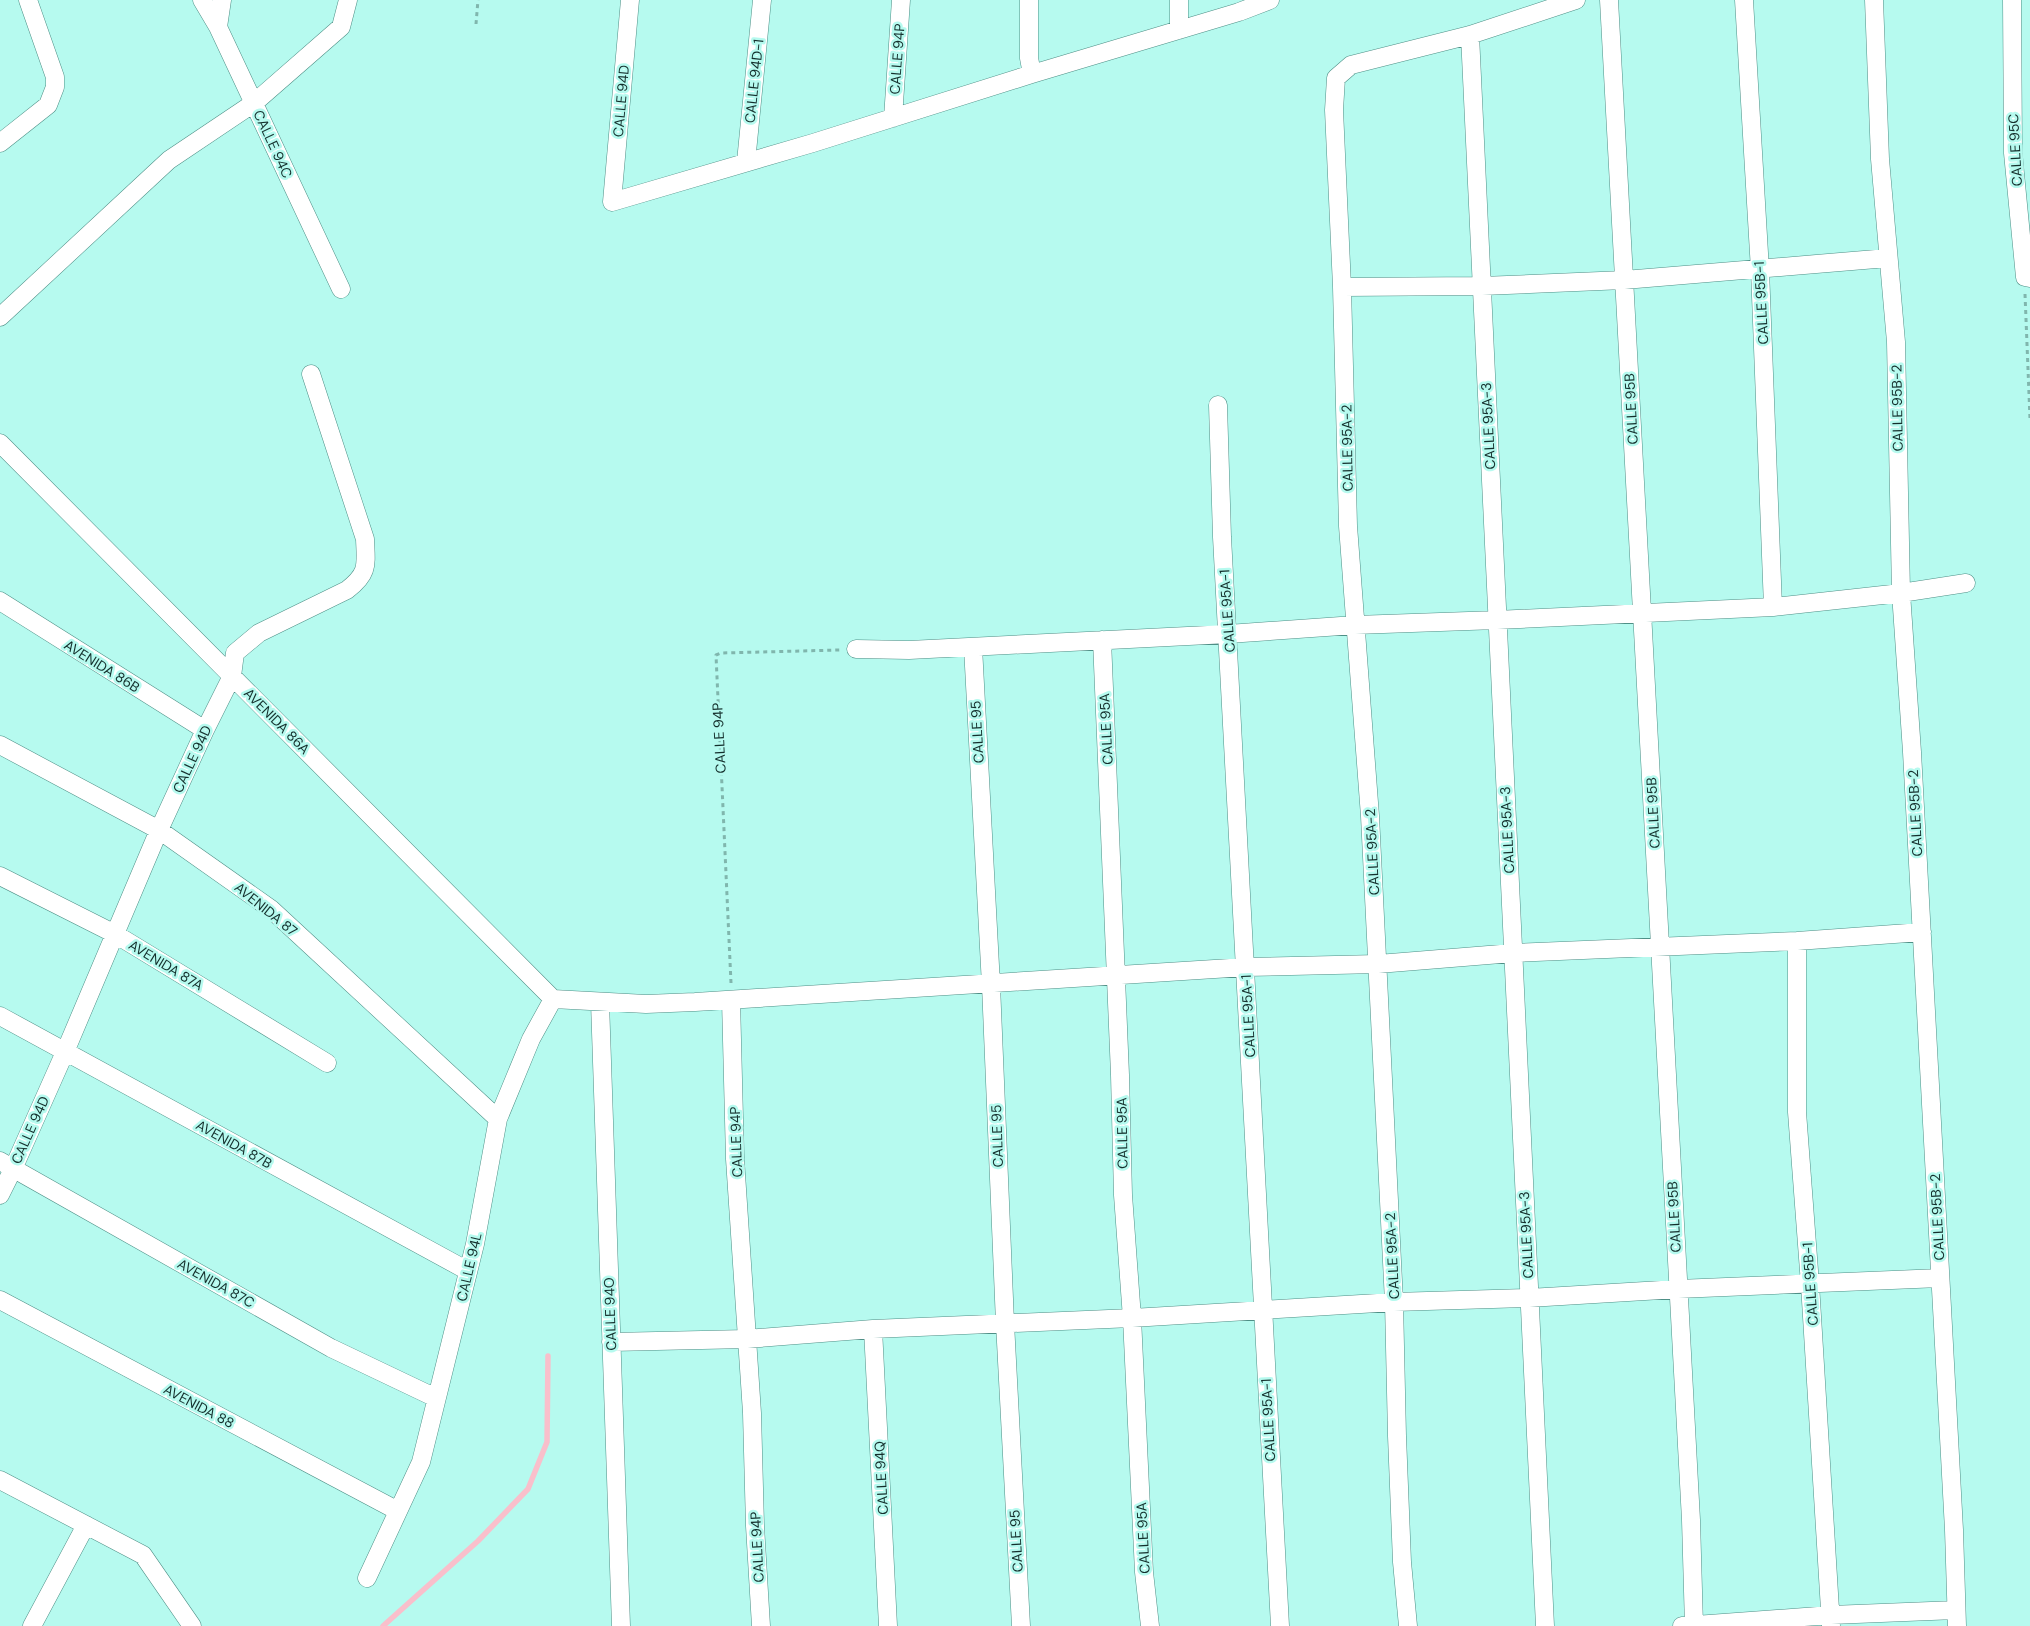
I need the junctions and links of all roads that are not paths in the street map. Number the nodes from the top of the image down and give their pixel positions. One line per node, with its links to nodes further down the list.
1 (28, 0): 22 (street)
2 (202, 0): 16 (street, CALLE 94C)
3 (222, 0): 16 (street)
4 (348, 0): 20 (street)
5 (630, 0): 24 (street, CALLE 94D)
6 (762, 0): 24 (street, CALLE 94D-1)
7 (902, 0): 21 (street, CALLE 94P)
8 (1029, 0): 19 (street)
9 (1179, 0): 17 (street)
10 (1270, 0): 17 (street)
11 (1576, 0): 18 (street)
12 (1609, 0): 28 (street, CALLE 95B)
13 (1744, 0): 26 (street, CALLE 95B-1)
14 (1874, 0): 25 (street, CALLE 95B-2)
15 (2012, 0): 23 (street, CALLE 95C)
16 (218, 27): 20 (street, CALLE 94C)
17 (1179, 30): 19 (street)
18 (1470, 35): 29 (street, CALLE 95A-3); 30 (street, CALLE 95A-2)
19 (1032, 74): 21 (street)
20 (254, 103): 31 (street, CALLE 94C); 32 (street)
21 (893, 118): 24 (street)
22 (0, 143)
23 (2021, 154): 27 (street, CALLE 95C)
24 (746, 162)
25 (1888, 258): 26 (street); 37 (street, CALLE 95B-2)
26 (1760, 270): 28 (street); 39 (street, CALLE 95B-1)
27 (2027, 277)
28 (1624, 280): 29 (street); 40 (street, CALLE 95B)
29 (1482, 286): 30 (street); 41 (street, CALLE 95A-3)
30 (1342, 287): 42 (street, CALLE 95A-2)
31 (341, 288)
32 (0, 317)
33 (311, 374): 47 (street, CALLE 94D)
34 (1218, 405): 43 (street, CALLE 95A-1)
35 (0, 443): 47 (street, AVENIDA 86A)
36 (1966, 583): 37 (street)
37 (1901, 593): 39 (street); 52 (street, CALLE 95B-2)
38 (0, 601): 48 (street, AVENIDA 86B)
39 (1772, 607): 40 (street)
40 (1642, 613): 41 (street); 55 (street, CALLE 95B)
41 (1497, 620): 42 (street); 56 (street, CALLE 95A-3)
42 (1355, 625): 43 (street); 57 (street, CALLE 95A-2)
43 (1228, 634): 44 (street); 58 (street, CALLE 95A-1)
44 (1102, 640): 45 (street); 59 (street, CALLE 95A)
45 (973, 647): 46 (street); 60 (street, CALLE 95)
46 (856, 650)
47 (232, 676): 48 (street, CALLE 94D); 61 (street, AVENIDA 86A)
48 (205, 730): 50 (street, CALLE 94D)
49 (0, 745): 50 (street, AVENIDA 87)
50 (159, 830): 53 (street, CALLE 94D); 67 (street, AVENIDA 87)
51 (0, 876): 53 (street, AVENIDA 87A)
52 (1922, 932): 54 (street); 71 (street, CALLE 95B-2)
53 (115, 934): 65 (street, CALLE 94D); 66 (street, AVENIDA 87A)
54 (1797, 941): 55 (street); 72 (street, CALLE 95B-1)
55 (1660, 948): 56 (street); 73 (street, CALLE 95B)
56 (1513, 953): 57 (street); 74 (street, CALLE 95A-3)
57 (1378, 964): 58 (street); 76 (street, CALLE 95A-2)
58 (1246, 967): 59 (street); 77 (street, CALLE 95A-1)
59 (1116, 976): 60 (street); 78 (street, CALLE 95A)
60 (991, 985): 62 (street); 79 (street, CALLE 95)
61 (553, 999): 63 (street); 67 (street, CALLE 94L)
62 (732, 1000): 63 (street); 81 (street, CALLE 94P)
63 (600, 1002): 82 (street, CALLE 94O)
64 (0, 1016): 65 (street, AVENIDA 87B)
65 (65, 1052): 68 (street, CALLE 94D); 70 (street, AVENIDA 87B)
66 (327, 1063)
67 (498, 1119): 70 (street, CALLE 94L)
68 (7, 1165): 69 (street, CALLE 94D); 83 (street, AVENIDA 87C)
69 (0, 1194)
70 (468, 1271): 83 (street, CALLE 94L)
71 (1940, 1278): 72 (street); 88 (street, CALLE 95B-2)
72 (1810, 1284): 73 (street); 89 (street, CALLE 95B-1)
73 (1678, 1290): 74 (street); 100 (street, CALLE 95B)
74 (1529, 1298): 76 (street); 99 (street, CALLE 95A-3)
75 (0, 1300): 85 (street, AVENIDA 88)
76 (1394, 1302): 77 (street); 98 (street, CALLE 95A-2)
77 (1262, 1309): 78 (street); 97 (street, CALLE 95A-1)
78 (1132, 1318): 79 (street); 96 (street, CALLE 95A)
79 (1005, 1323): 80 (street); 95 (street, CALLE 95)
80 (873, 1329): 81 (street); 94 (street, CALLE 94Q)
81 (747, 1339): 82 (street); 93 (street, CALLE 94P)
82 (611, 1342): 92 (street, CALLE 94O)
83 (436, 1398): 85 (street, CALLE 94L)
84 (0, 1480): 86 (street)
85 (398, 1512): 87 (street, CALLE 94L)
86 (86, 1525): 90 (street); 91 (street)
87 (367, 1578)
88 (1956, 1618): 89 (street)
89 (1831, 1621): 100 (street)
90 (32, 1626)
91 (192, 1626)
92 (621, 1626)
93 (761, 1626)
94 (888, 1626)
95 (1021, 1626)
96 (1150, 1626)
97 (1280, 1626)
98 (1408, 1626)
99 (1545, 1626)
100 (1690, 1626)

